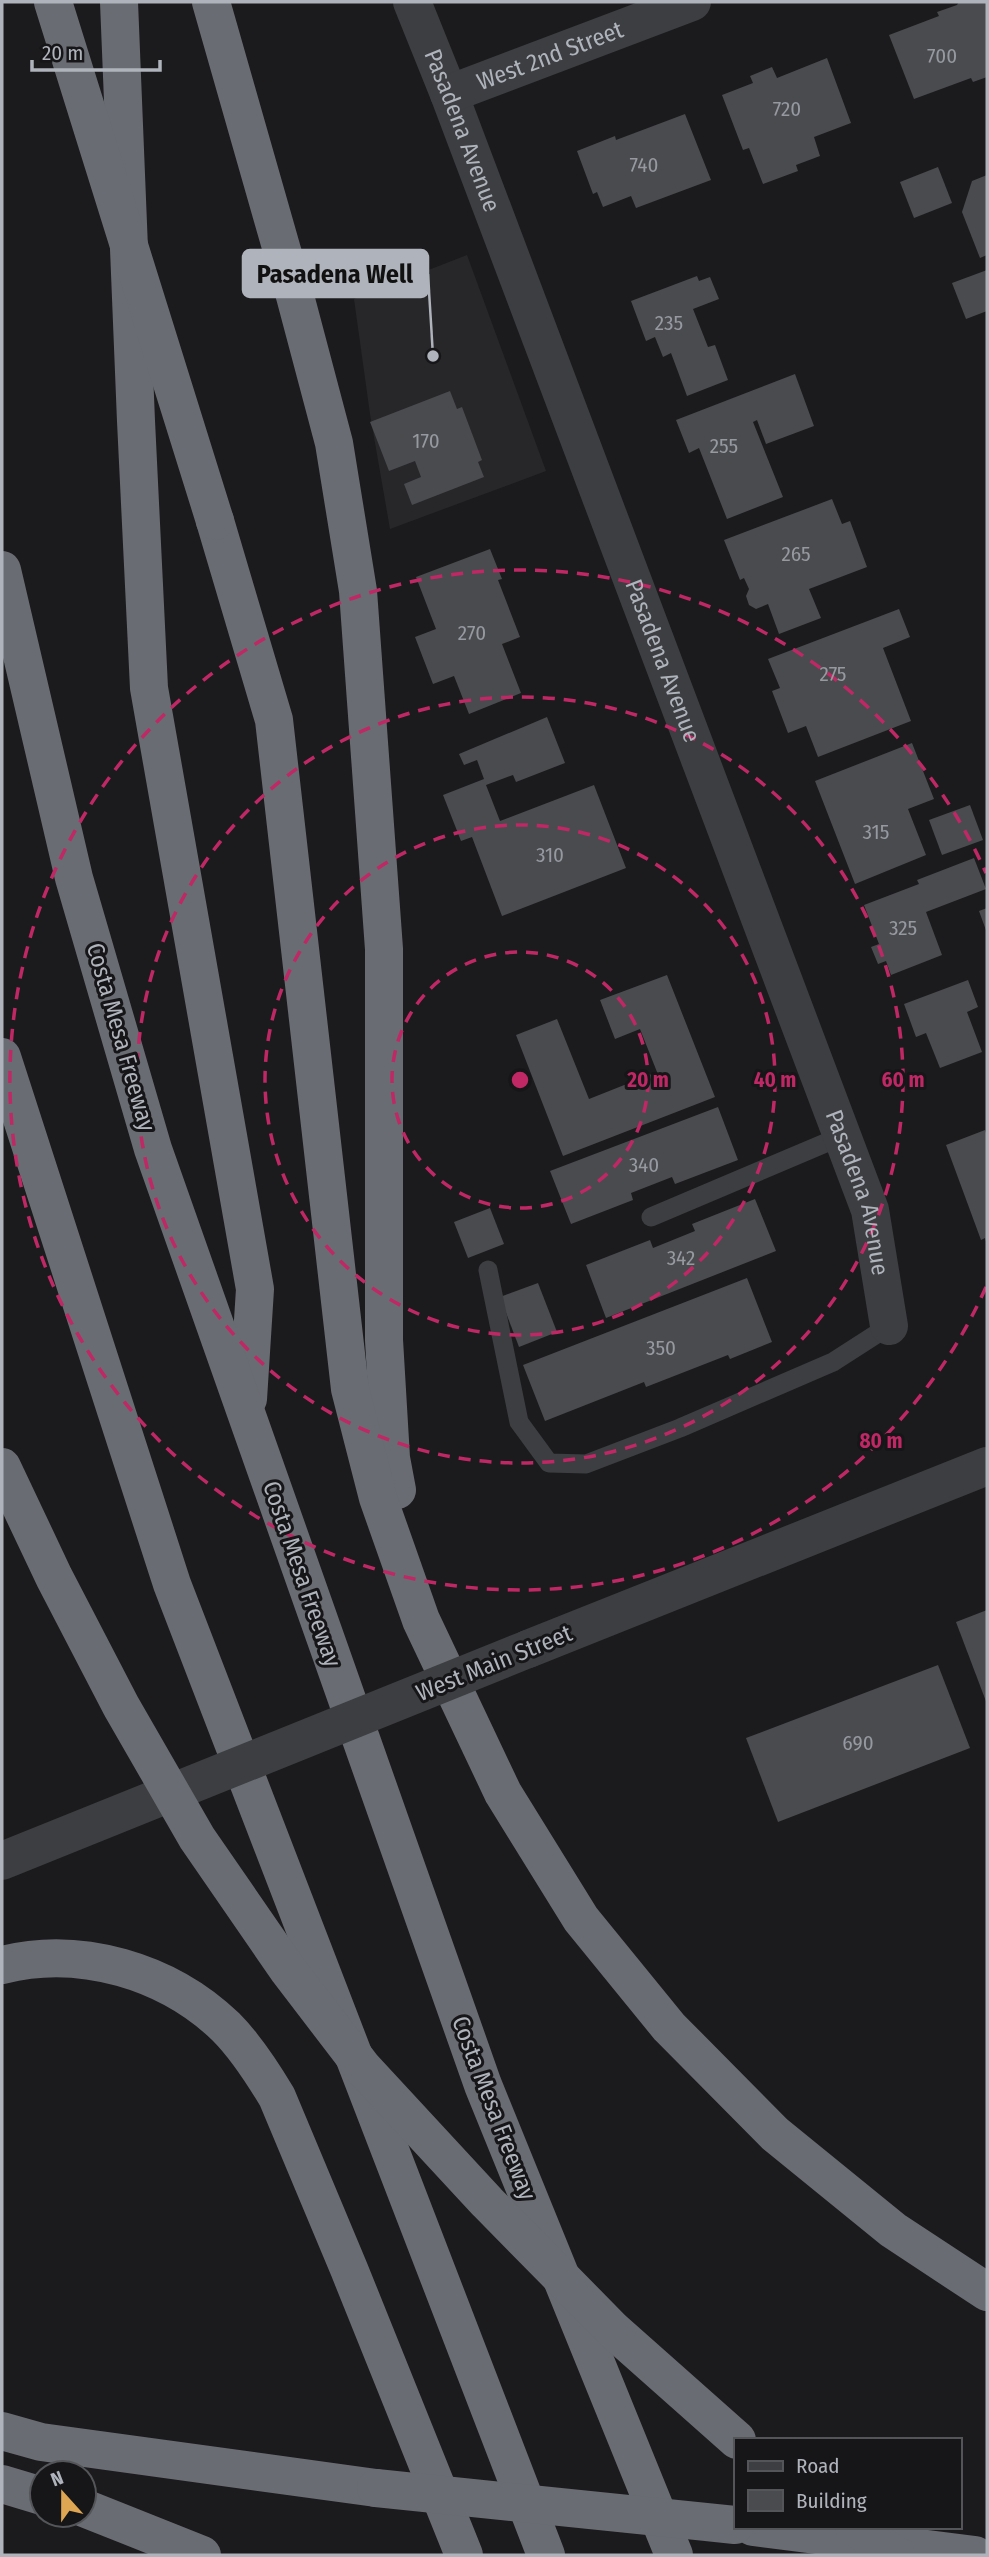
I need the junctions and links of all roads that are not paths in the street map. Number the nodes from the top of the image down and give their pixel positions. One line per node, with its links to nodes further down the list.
1 (54, 2): 16 (highway, bridge)
2 (119, 2): 13 (highway)
3 (211, 2): 16 (highway)
4 (412, 2): 6 (street, Pasadena Avenue)
5 (692, 2): 6 (street, West 2nd Street)
6 (449, 94): 9 (street, Pasadena Avenue)
7 (2, 570): 13 (highway, Costa Mesa Freeway)
8 (2, 1057): 30 (highway)
9 (842, 1136): 10 (lane); 12 (street, Pasadena Avenue)
10 (650, 1217)
11 (488, 1270): 12 (lane)
12 (889, 1326)
13 (247, 1418): 31 (highway, Costa Mesa Freeway)
14 (987, 1466): 17 (street, West Main Street, bridge)
15 (2, 1467): 21 (highway, bridge)
16 (421, 1620): 19 (highway)
17 (2, 1861)
18 (2, 1965): 29 (highway)
19 (987, 2292)
20 (2, 2431): 25 (highway, bridge)
21 (735, 2438)
22 (2, 2484): 23 (highway)
23 (28, 2492)
24 (98, 2514): 28 (highway)
25 (734, 2525)
26 (772, 2529): 33 (highway)
27 (857, 2529): 32 (highway, bridge)
28 (202, 2555)
29 (464, 2555)
30 (545, 2555)
31 (674, 2555)
32 (896, 2555)
33 (975, 2555)

